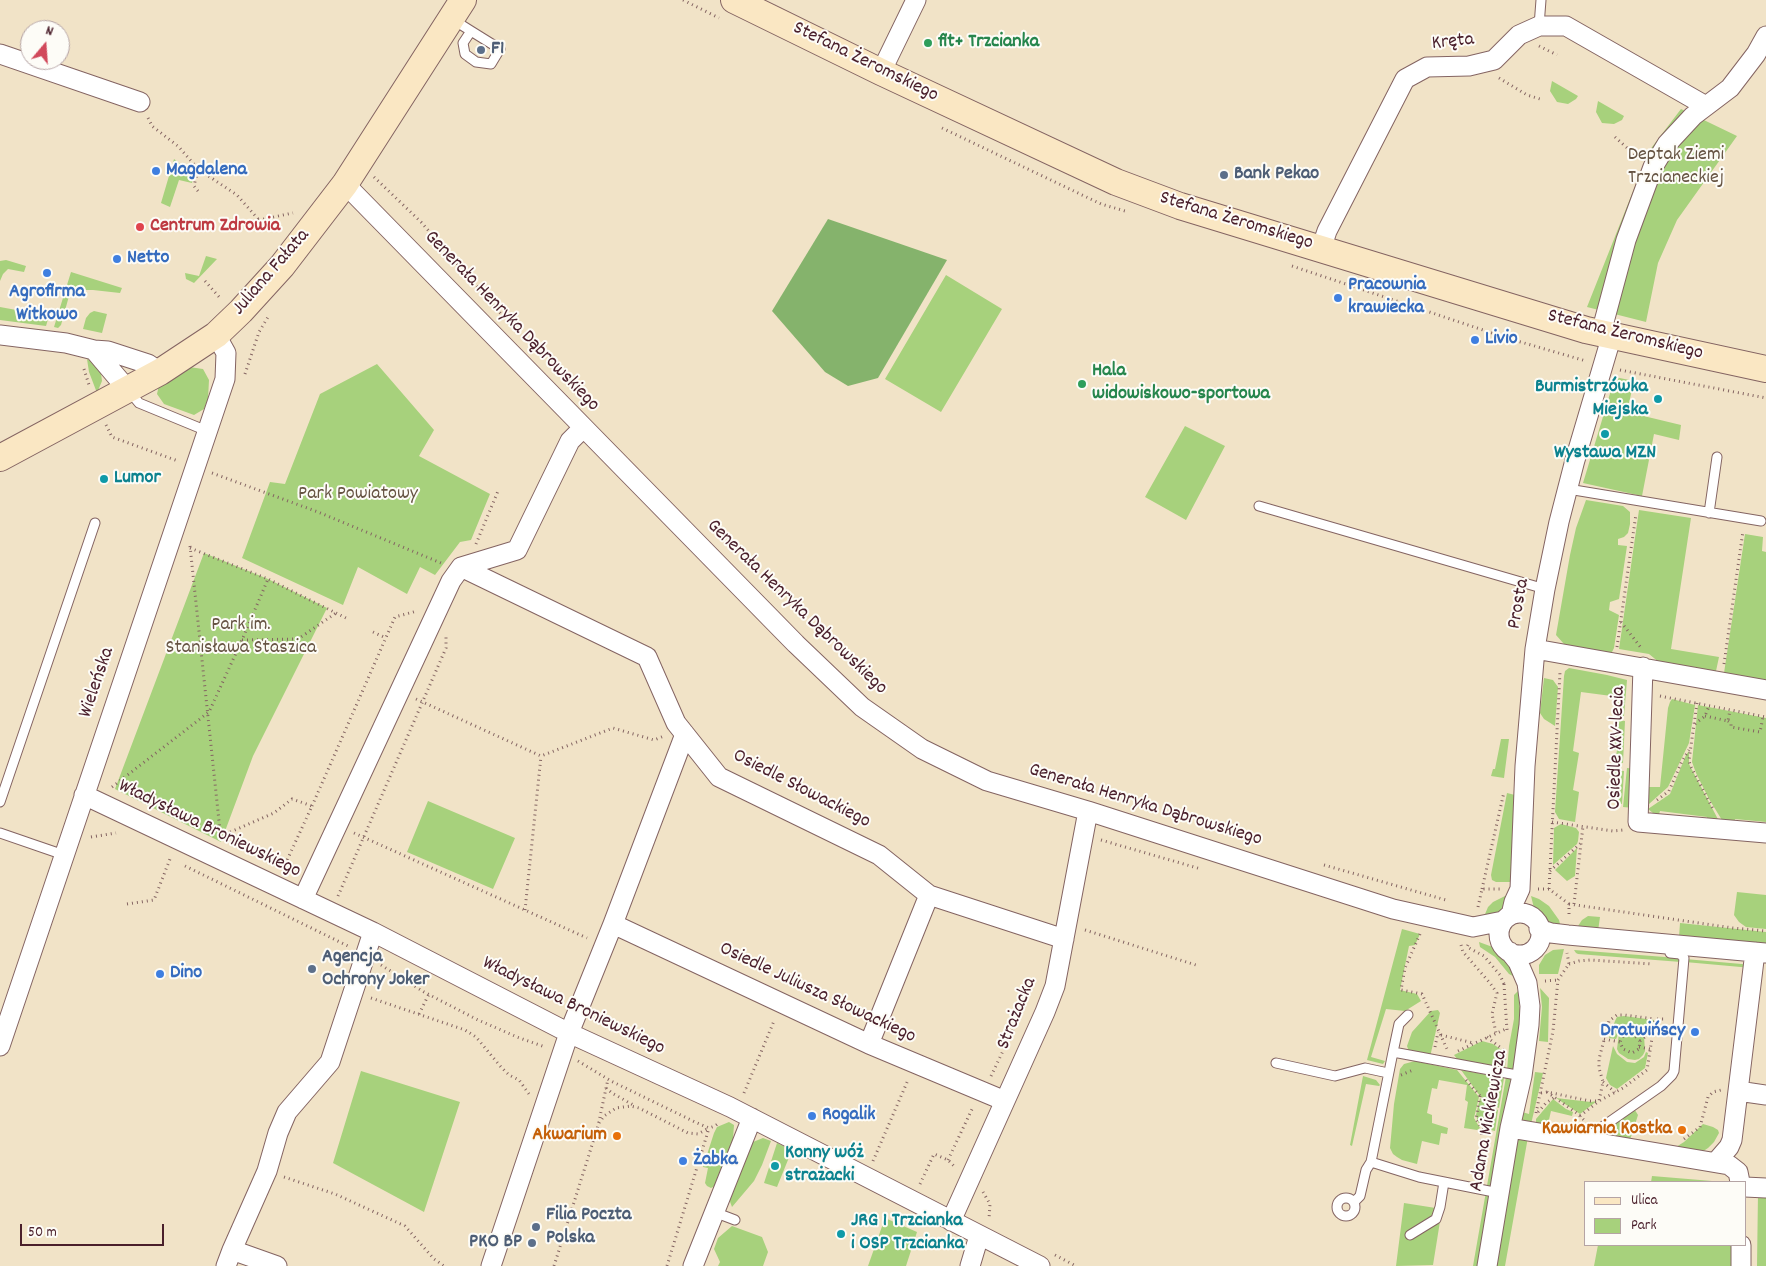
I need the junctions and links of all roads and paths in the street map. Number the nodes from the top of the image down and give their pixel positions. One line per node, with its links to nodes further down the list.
1 (734, 0): 11 (main road, Stefana Żeromskiego)
2 (916, 0): 11 (street)
3 (1540, 0): 5 (lane)
4 (462, 16): 20 (main road, Juliana Fałata)
5 (1539, 26): 15 (street, Kręta); 25 (street, Kręta)
6 (1766, 36): 10 (street, Prosta)
7 (1537, 45): 9 (path)
8 (0, 54): 14 (street)
9 (1557, 55)
10 (1761, 57): 15 (street, Prosta)
11 (881, 72): 25 (main road, Stefana Żeromskiego)
12 (1496, 74): 13 (path)
13 (1540, 98)
14 (140, 102): 18 (path)
15 (1701, 103): 17 (street, Prosta)
16 (1615, 137): 17 (path)
17 (1653, 167): 30 (street, Prosta)
18 (198, 169): 21 (path); 23 (path)
19 (372, 171): 29 (path)
20 (345, 184): 32 (main road, Juliana Fałata); 41 (street, Generała Henryka Dąbrowskiego)
21 (198, 191)
22 (297, 213): 23 (path)
23 (259, 220): 24 (path)
24 (235, 229)
25 (1321, 249): 30 (main road, Stefana Żeromskiego)
26 (205, 281): 27 (path)
27 (224, 304)
28 (272, 311): 37 (path)
29 (506, 319)
30 (1607, 334): 34 (street, Prosta); 35 (main road, Stefana Żeromskiego)
31 (0, 335): 33 (street)
32 (216, 335): 36 (main road, Juliana Fałata); 42 (street, Wieleńska)
33 (87, 347): 36 (street); 38 (street); 40 (path)
34 (1603, 366): 39 (path); 47 (street, Prosta)
35 (1766, 369)
36 (160, 372): 38 (main road, Juliana Fałata)
37 (243, 379)
38 (127, 389): 40 (main road, Juliana Fałata); 42 (lane)
39 (1766, 398)
40 (96, 405): 44 (main road, Juliana Fałata); 45 (path)
41 (583, 428): 55 (street); 89 (street, Generała Henryka Dąbrowskiego)
42 (207, 431): 45 (street, Wieleńska)
43 (1717, 457): 51 (lane)
44 (0, 458)
45 (203, 470): 46 (path); 55 (path); 86 (street, Wieleńska)
46 (208, 481)
47 (1568, 489): 49 (lane); 57 (street, Prosta)
48 (498, 491): 55 (path)
49 (1638, 501): 51 (lane); 61 (path)
50 (1259, 506): 57 (lane)
51 (1709, 512): 52 (lane)
52 (1745, 518): 53 (lane); 69 (path)
53 (1761, 521)
54 (95, 523): 87 (lane)
55 (467, 566): 58 (street); 82 (street, Osiedle Słowackiego)
56 (268, 579): 59 (path); 65 (path); 77 (path)
57 (1545, 589): 67 (street, Prosta)
58 (440, 604): 64 (path); 71 (street)
59 (336, 613): 60 (path); 65 (path)
60 (346, 618)
61 (1620, 622): 66 (path); 68 (path)
62 (446, 631): 73 (path)
63 (374, 632): 64 (path)
64 (386, 638): 88 (path)
65 (242, 640): 77 (path)
66 (1616, 648)
67 (1543, 650): 68 (street, Osiedle XXV-lecia); 91 (path); 105 (street, Prosta)
68 (1643, 659): 70 (street, Osiedle XXV-lecia); 72 (street, Osiedle XXV-lecia)
69 (1724, 668)
70 (1766, 690)
71 (399, 692): 73 (path); 92 (street)
72 (1642, 692): 74 (path); 90 (street, Osiedle XXV-lecia)
73 (422, 702): 84 (path); 100 (path)
74 (1697, 703): 75 (path); 81 (path)
75 (1709, 706): 76 (path); 78 (path)
76 (1730, 710): 79 (path); 80 (path)
77 (209, 712): 85 (path); 98 (path)
78 (1705, 716): 80 (path); 81 (path)
79 (1764, 717): 80 (path)
80 (1728, 720)
81 (1694, 725): 83 (path)
82 (683, 732): 84 (path); 108 (street, Osiedle Słowackiego); 115 (street)
83 (1690, 749): 90 (path); 94 (path)
84 (541, 756): 113 (path)
85 (108, 781)
86 (84, 795): 102 (street, Wieleńska); 107 (street, Władysława Broniewskiego)
87 (0, 802)
88 (312, 806): 98 (path); 107 (path)
89 (1088, 811): 116 (street, Generała Henryka Dąbrowskiego); 119 (street, Strażacka)
90 (1638, 816): 93 (path); 94 (street, Osiedle XXV-lecia)
91 (1552, 822): 93 (path); 104 (path)
92 (337, 826): 100 (path); 107 (street)
93 (1583, 826): 101 (path)
94 (1725, 829): 96 (street, Osiedle XXV-lecia)
95 (0, 833): 102 (lane)
96 (1766, 833)
97 (120, 834): 102 (path)
98 (221, 836): 99 (path)
99 (212, 838)
100 (363, 838): 107 (path); 113 (path)
101 (1581, 843): 104 (path); 112 (path)
102 (66, 848): 149 (street, Wieleńska)
103 (1318, 863): 109 (path)
104 (1550, 871): 106 (path)
105 (1520, 889): 106 (path); 114 (street, Prosta); 116 (path)
106 (1549, 889): 111 (path)
107 (306, 892): 118 (street, Władysława Broniewskiego)
108 (929, 895): 119 (street, Osiedle Słowackiego); 148 (street)
109 (1451, 901)
110 (127, 904): 128 (path)
111 (1569, 904): 112 (path); 121 (path)
112 (1574, 904): 117 (path)
113 (525, 910): 124 (path)
114 (1521, 920): 116 (street, Generała Henryka Dąbrowskiego); 121 (street, Generała Henryka Dąbrowskiego); 125 (street); 126 (street)
115 (613, 924): 124 (street); 134 (street, Osiedle Juliusza Słowackiego)
116 (1473, 927): 125 (street, Generała Henryka Dąbrowskiego); 130 (path)
117 (1766, 931)
118 (373, 932): 128 (street); 141 (street, Władysława Broniewskiego)
119 (1070, 934): 129 (path); 173 (street, Strażacka)
120 (1420, 934): 142 (path)
121 (1568, 935): 122 (street, Generała Henryka Dąbrowskiego); 167 (path)
122 (1602, 938): 127 (street, Generała Henryka Dąbrowskiego); 184 (lane, Generała Henryka Dąbrowskiego)
123 (1461, 945): 140 (path)
124 (604, 946): 141 (street)
125 (1506, 948): 126 (street); 130 (street, Adama Mickiewicza)
126 (1533, 949): 130 (street, Adama Mickiewicza)
127 (1760, 952): 164 (street)
128 (366, 954): 131 (street); 132 (path)
129 (1199, 966)
130 (1527, 983): 159 (street, Adama Mickiewicza)
131 (354, 992): 136 (path); 191 (street)
132 (429, 994): 136 (path); 152 (path)
133 (1029, 998): 163 (path)
134 (781, 1004): 148 (street, Osiedle Juliusza Słowackiego); 175 (path)
135 (1669, 1010): 138 (path)
136 (419, 1014): 171 (path)
137 (1408, 1015): 153 (lane)
138 (1655, 1019): 139 (path); 144 (path)
139 (1653, 1030): 145 (path); 151 (path)
140 (1496, 1032)
141 (569, 1033): 152 (street); 175 (street, Władysława Broniewskiego)
142 (1440, 1035): 147 (path); 157 (path)
143 (1487, 1037): 154 (path)
144 (1604, 1039): 146 (path); 161 (path)
145 (1640, 1041): 146 (path); 150 (path)
146 (1620, 1042): 150 (path)
147 (1474, 1043)
148 (869, 1044): 155 (street, Osiedle Juliusza Słowackiego)
149 (0, 1046)
150 (1640, 1046): 151 (path)
151 (1650, 1049): 166 (path)
152 (562, 1052): 160 (path); 211 (street)
153 (1393, 1052): 157 (lane); 158 (lane)
154 (1507, 1052)
155 (915, 1063): 163 (street, Osiedle Juliusza Słowackiego); 188 (path)
156 (1276, 1063): 158 (lane)
157 (1454, 1064): 159 (lane); 170 (path)
158 (1388, 1073): 189 (lane)
159 (1522, 1076): 183 (street, Adama Mickiewicza)
160 (608, 1079): 162 (path); 181 (path)
161 (1603, 1082): 166 (path); 174 (path)
162 (606, 1087): 176 (path); 180 (path)
163 (981, 1091): 173 (street, Osiedle Juliusza Słowackiego); 187 (path)
164 (1738, 1091): 169 (street); 185 (path); 190 (street)
165 (1547, 1092): 167 (path); 168 (path); 172 (path)
166 (1616, 1092): 174 (path)
167 (1541, 1093): 172 (path)
168 (1558, 1095): 172 (path); 174 (path)
169 (1766, 1095)
170 (1480, 1096): 177 (path); 182 (path)
171 (531, 1097)
172 (1554, 1097): 178 (path)
173 (1005, 1101): 192 (street, Strażacka)
174 (1599, 1101): 178 (path)
175 (736, 1102): 179 (street, Władysława Broniewskiego); 181 (path)
176 (639, 1108): 180 (path); 181 (path)
177 (1500, 1108)
178 (1580, 1116): 184 (path)
179 (752, 1118): 200 (street); 202 (street, Władysława Broniewskiego)
180 (598, 1126): 212 (path)
181 (709, 1128): 213 (path)
182 (1482, 1129): 183 (path); 186 (path)
183 (1503, 1130): 184 (street); 198 (street, Adama Mickiewicza)
184 (1590, 1136): 190 (street)
185 (1677, 1145)
186 (1491, 1158)
187 (948, 1160): 192 (path); 195 (path)
188 (872, 1161)
189 (1371, 1162): 194 (lane); 199 (lane)
190 (1716, 1162): 193 (street)
191 (267, 1171): 207 (street); 210 (path)
192 (970, 1181): 202 (street, Strażacka); 203 (path)
193 (1740, 1181)
194 (1444, 1182): 198 (lane); 204 (lane)
195 (920, 1184)
196 (1746, 1187): 197 (street)
197 (1766, 1188)
198 (1499, 1193): 217 (street, Adama Mickiewicza)
199 (1354, 1202)
200 (714, 1212): 201 (lane); 214 (street)
201 (735, 1220)
202 (951, 1221): 205 (street, Władysława Broniewskiego)
203 (997, 1224)
204 (1410, 1235)
205 (979, 1236): 208 (street, Władysława Broniewskiego); 215 (street)
206 (1741, 1246): 218 (street)
207 (229, 1258): 209 (street)
208 (1046, 1260): 216 (path)
209 (276, 1266)
210 (444, 1266)
211 (491, 1266)
212 (554, 1266)
213 (667, 1266)
214 (693, 1266)
215 (970, 1266)
216 (1076, 1266)
217 (1487, 1266)
218 (1741, 1266)

